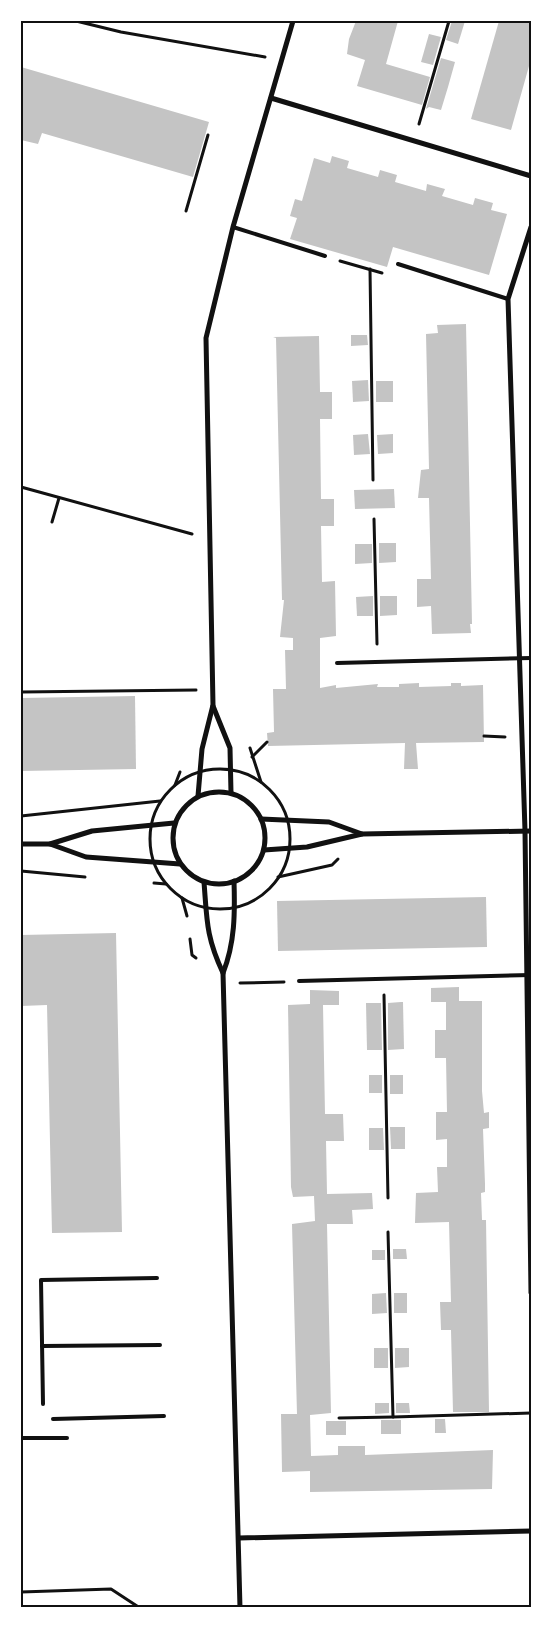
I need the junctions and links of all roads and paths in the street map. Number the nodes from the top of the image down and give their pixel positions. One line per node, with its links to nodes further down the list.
1 (76, 21): 4 (path)
2 (293, 21): 4 (street)
3 (449, 21): 7 (path)
4 (282, 60): 5 (street)
5 (271, 98): 7 (street); 10 (street)
6 (208, 135): 9 (path)
7 (414, 141): 8 (street)
8 (531, 176)
9 (186, 211)
10 (233, 227): 12 (lane); 21 (street)
11 (531, 227): 15 (street)
12 (325, 256): 14 (path)
13 (398, 264): 14 (path); 15 (lane)
14 (370, 269): 16 (path)
15 (508, 300): 22 (street)
16 (374, 480)
17 (21, 487): 18 (path)
18 (59, 498): 20 (path); 21 (path)
19 (374, 519): 24 (path)
20 (52, 522)
21 (210, 539): 26 (street)
22 (518, 658): 23 (lane); 24 (lane); 41 (street)
23 (531, 658)
24 (377, 662): 25 (lane)
25 (336, 663)
26 (212, 690): 27 (path); 28 (street)
27 (21, 692)
28 (212, 705): 31 (street); 32 (street)
29 (268, 742): 30 (path)
30 (252, 757)
31 (232, 770): 32 (path); 33 (street); 38 (path)
32 (201, 772): 34 (street); 35 (path)
33 (231, 793): 34 (street); 37 (street)
34 (198, 796): 39 (street)
35 (161, 801): 36 (path); 40 (path)
36 (21, 816)
37 (261, 819): 38 (street); 46 (street)
38 (287, 819): 42 (street); 45 (path)
39 (174, 823): 40 (street); 48 (street)
40 (151, 824): 44 (street); 47 (path)
41 (528, 831): 42 (street); 54 (street)
42 (362, 834): 45 (street)
43 (21, 844): 44 (street)
44 (50, 844): 47 (street)
45 (289, 848): 46 (street); 52 (path)
46 (264, 850): 49 (street)
47 (153, 860): 48 (street); 51 (path)
48 (180, 864): 50 (street)
49 (234, 881): 50 (street); 52 (street)
50 (204, 882): 51 (street)
51 (206, 907): 52 (path); 53 (street)
52 (235, 907): 53 (street)
53 (223, 974): 57 (street)
54 (529, 976): 55 (lane); 61 (street)
55 (384, 979): 56 (lane); 58 (path)
56 (299, 981): 57 (path)
57 (224, 984): 73 (street)
58 (388, 1198)
59 (388, 1232): 67 (path)
60 (157, 1278): 63 (lane)
61 (531, 1293)
62 (160, 1345): 63 (lane)
63 (42, 1346): 64 (lane)
64 (43, 1404)
65 (531, 1413): 67 (path)
66 (164, 1416): 69 (lane)
67 (393, 1417): 68 (path)
68 (339, 1418)
69 (53, 1419)
70 (21, 1438): 71 (lane)
71 (67, 1438)
72 (531, 1531): 73 (street)
73 (239, 1538): 76 (street)
74 (21, 1592): 75 (path)
75 (140, 1608)
76 (240, 1608)

